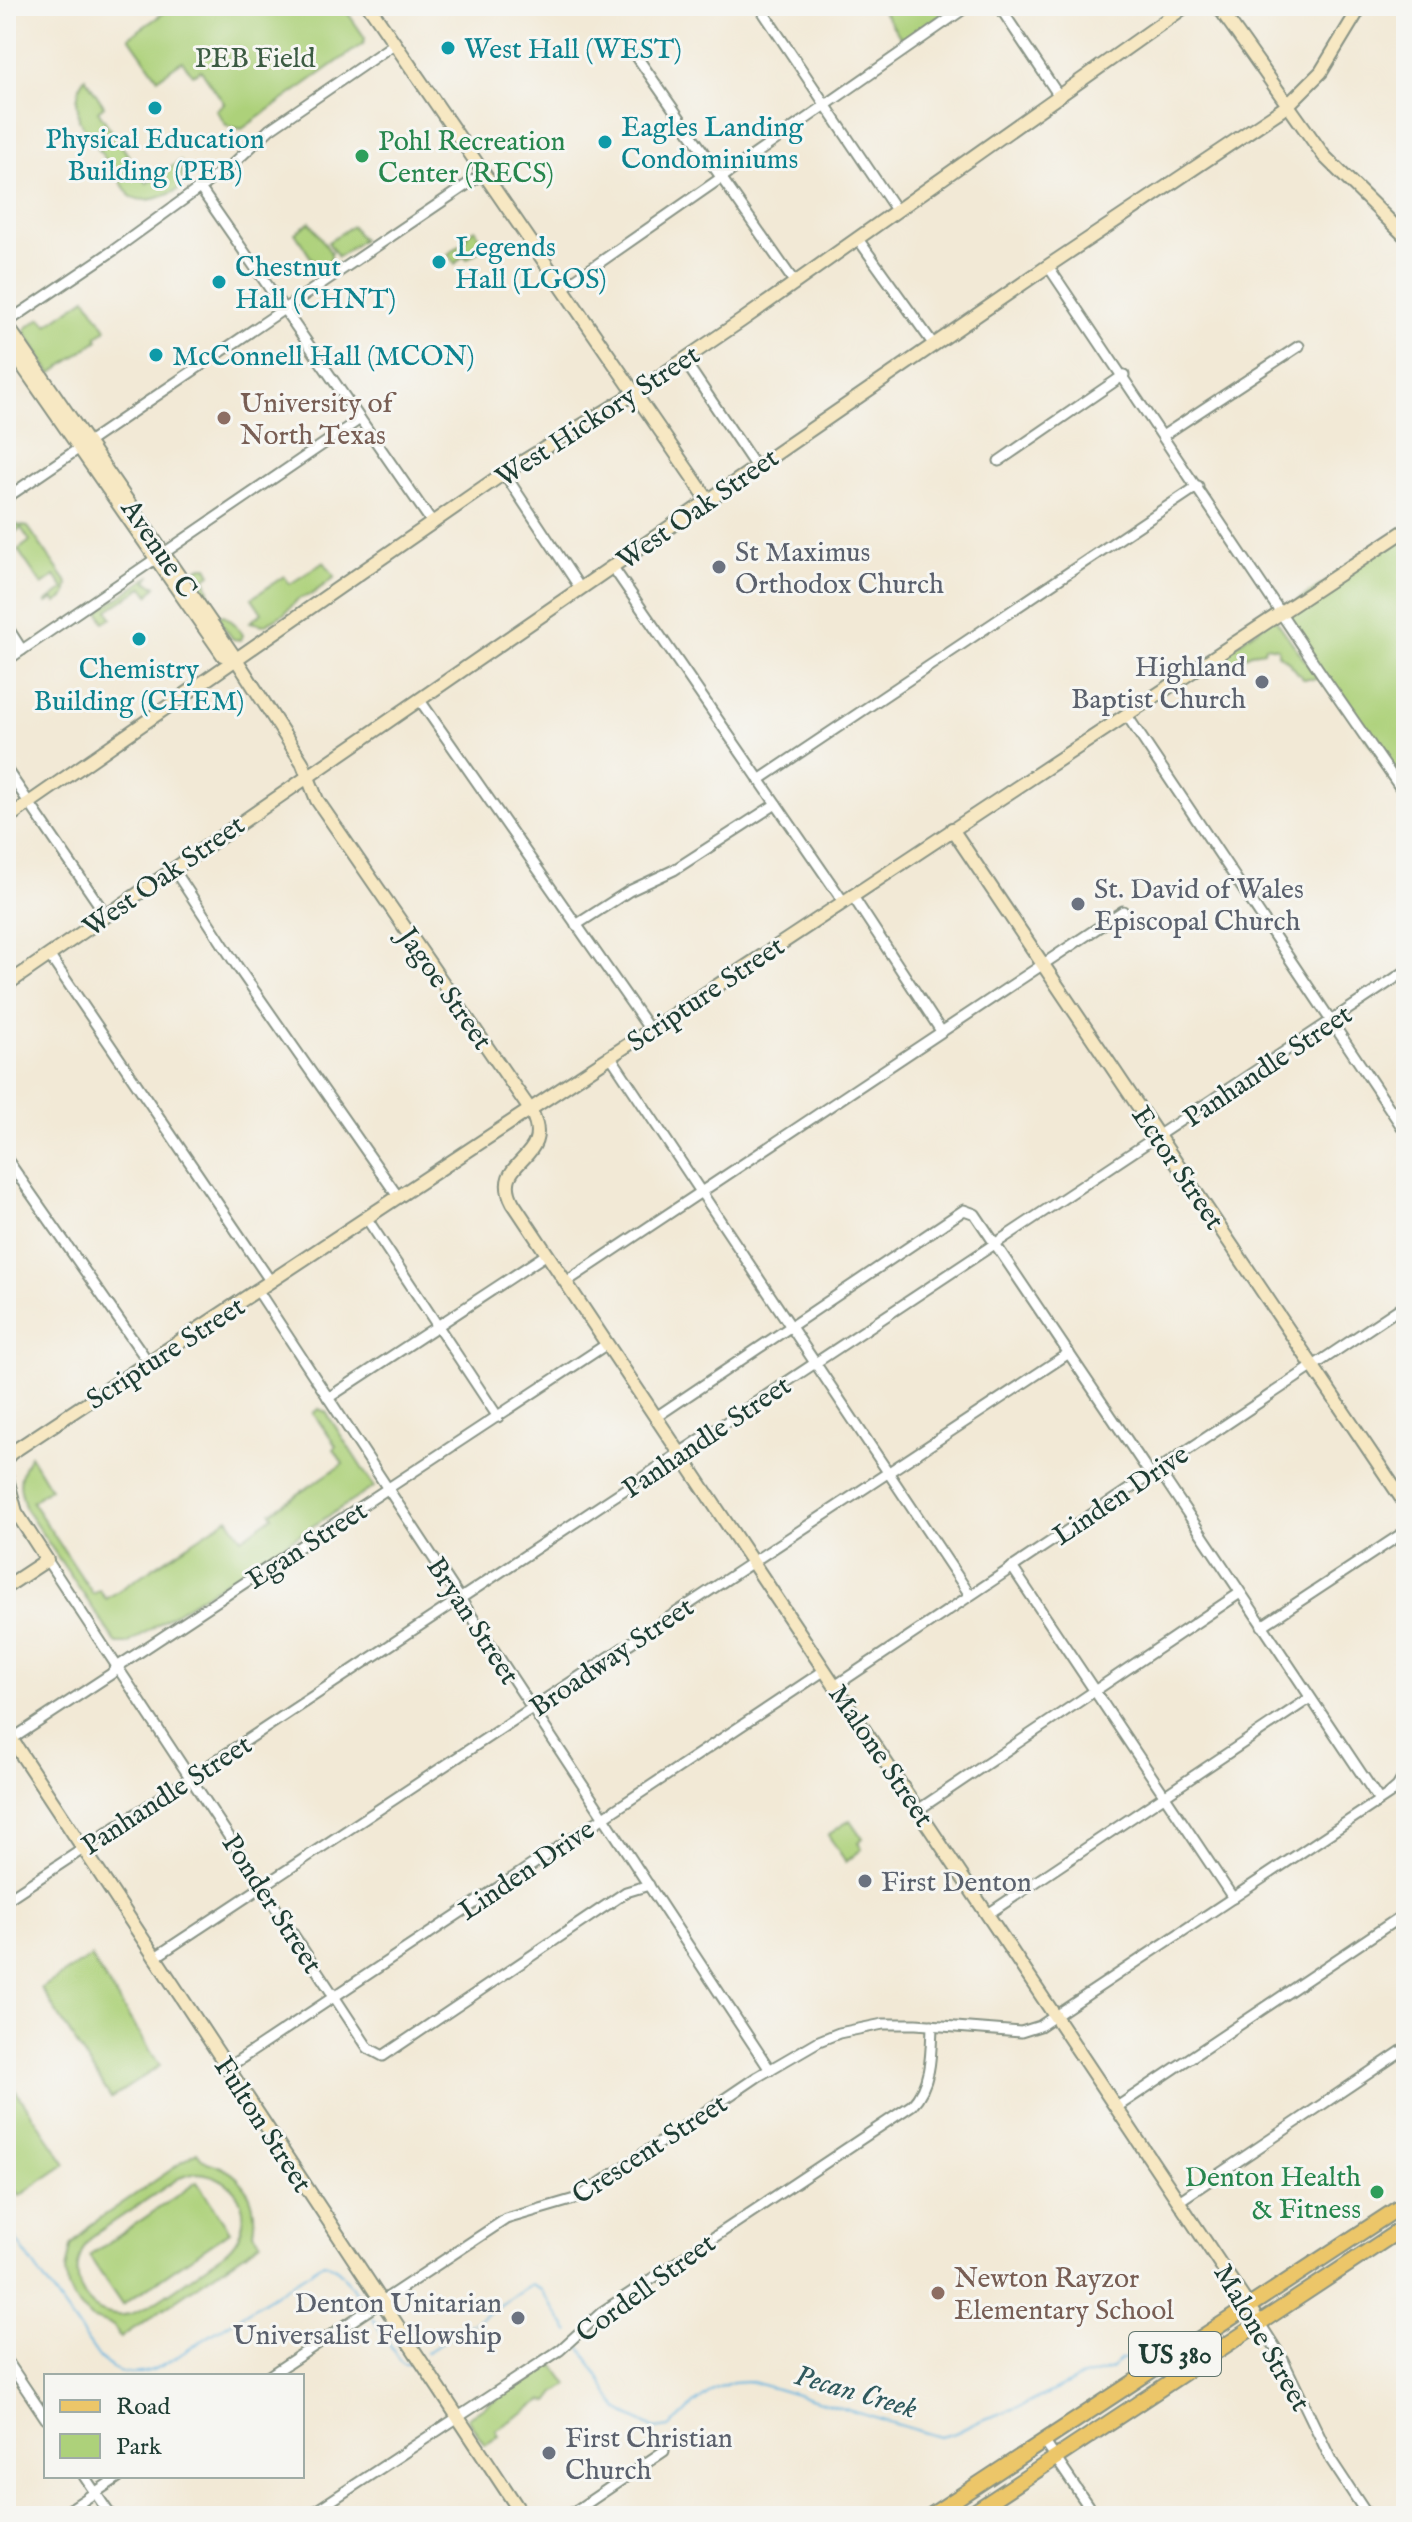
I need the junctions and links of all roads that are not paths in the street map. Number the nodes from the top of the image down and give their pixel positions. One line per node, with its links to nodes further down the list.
1 (369, 6): 8 (street)
2 (759, 6): 11 (street)
3 (968, 6): 11 (street)
4 (999, 6): 10 (street)
5 (1186, 6): 10 (street, West Hickory Street)
6 (1218, 6): 12 (street)
7 (1361, 6): 12 (street, West Oak Street)
8 (394, 44): 13 (street); 15 (street)
9 (637, 57): 14 (street)
10 (1059, 96): 16 (street, West Hickory Street)
11 (827, 105): 14 (street); 16 (street)
12 (1287, 106): 17 (street); 19 (street, West Oak Street)
13 (484, 173): 21 (street); 22 (street)
14 (721, 177): 20 (street); 21 (street)
15 (200, 188): 22 (street); 23 (street)
16 (896, 210): 18 (street, West Hickory Street)
17 (1406, 237)
18 (858, 239): 20 (street, West Hickory Street); 25 (street)
19 (1048, 266): 25 (street, West Oak Street); 28 (street)
20 (795, 283): 27 (street, West Hickory Street)
21 (563, 288): 29 (street)
22 (284, 309): 30 (street); 32 (street)
23 (6, 324): 32 (street)
24 (6, 342): 32 (street)
25 (934, 345): 34 (street, West Oak Street)
26 (1299, 346): 31 (street)
27 (684, 360): 29 (street, West Hickory Street); 34 (street)
28 (1124, 375): 31 (street); 33 (street)
29 (635, 393): 35 (street, West Hickory Street); 38 (street)
30 (360, 419): 39 (street); 41 (street)
31 (1164, 435): 36 (street)
32 (83, 445): 37 (street); 41 (street, Jagoe Street)
33 (999, 461)
34 (756, 467): 38 (street, West Oak Street)
35 (504, 473): 39 (street, West Hickory Street); 43 (street)
36 (1198, 486): 44 (street); 53 (street)
37 (6, 498)
38 (708, 500): 42 (street, West Oak Street)
39 (433, 524): 48 (street, West Hickory Street)
40 (1406, 530): 44 (street, Scripture Street)
41 (159, 556): 46 (street); 48 (street, Jagoe Street)
42 (612, 566): 43 (street, West Oak Street); 53 (street)
43 (580, 588): 49 (street, West Oak Street)
44 (1280, 612): 50 (street, Scripture Street); 54 (street)
45 (6, 625): 46 (street)
46 (22, 650): 47 (street)
47 (6, 661)
48 (233, 661): 52 (street, Jagoe Street); 55 (street, West Hickory Street)
49 (419, 699): 52 (street, West Oak Street); 63 (street)
50 (1126, 714): 58 (street, Scripture Street); 68 (street)
51 (6, 769): 55 (street)
52 (307, 775): 59 (street, West Oak Street); 72 (street, Jagoe Street)
53 (759, 780): 56 (street)
54 (1406, 796)
55 (30, 803): 57 (street, West Hickory Street); 62 (street)
56 (776, 804): 60 (street); 63 (street)
57 (6, 819)
58 (952, 829): 60 (street, Scripture Street); 65 (street, Ector Street)
59 (173, 868): 62 (street, West Oak Street); 77 (street)
60 (847, 898): 69 (street, Scripture Street); 70 (street)
61 (1123, 911): 65 (street)
62 (106, 915): 64 (street, West Oak Street)
63 (576, 925): 69 (street)
64 (49, 955): 67 (street, West Oak Street); 81 (street)
65 (1043, 964): 70 (street); 74 (street, Ector Street)
66 (1406, 971): 68 (street, Panhandle Street)
67 (6, 985)
68 (1331, 1022): 73 (street); 74 (street, Panhandle Street)
69 (650, 1030): 71 (street, Scripture Street)
70 (941, 1031): 76 (street)
71 (611, 1057): 72 (street, Scripture Street); 76 (street)
72 (531, 1111): 77 (street, Scripture Street); 80 (street, Malone Street)
73 (1406, 1133)
74 (1159, 1137): 79 (street, Panhandle Street); 91 (street, Ector Street)
75 (6, 1158): 89 (street)
76 (701, 1191): 82 (street); 86 (street)
77 (399, 1198): 78 (street, Scripture Street)
78 (367, 1219): 81 (street, Scripture Street); 85 (street)
79 (996, 1244): 86 (street); 88 (street); 90 (street, Panhandle Street)
80 (547, 1254): 82 (street, Malone Street); 85 (street)
81 (271, 1282): 83 (street, Scripture Street)
82 (566, 1282): 87 (street, Malone Street)
83 (258, 1291): 89 (street, Scripture Street); 92 (street, Bryan Street)
84 (1406, 1304): 91 (street, Linden Drive)
85 (437, 1326): 92 (street); 93 (street)
86 (791, 1326): 90 (street); 94 (street)
87 (607, 1344): 93 (street, Egan Street); 94 (street, Malone Street)
88 (1069, 1353): 97 (street, Broadway Street); 98 (street)
89 (149, 1363): 96 (street, Scripture Street)
90 (815, 1363): 95 (street, Panhandle Street); 97 (street)
91 (1313, 1366): 98 (street, Linden Drive); 101 (street, Ector Street)
92 (328, 1398): 100 (street, Bryan Street)
93 (498, 1417): 100 (street, Egan Street)
94 (656, 1417): 95 (street, Malone Street)
95 (680, 1453): 104 (street, Malone Street); 109 (street, Panhandle Street)
96 (6, 1459)
97 (888, 1472): 104 (street, Broadway Street); 108 (street)
98 (1154, 1472): 105 (street, Linden Drive); 107 (street)
99 (6, 1475): 103 (street, Ponder Street)
100 (389, 1490): 109 (street, Bryan Street); 111 (street, Egan Street)
101 (1406, 1505)
102 (1406, 1531): 110 (street)
103 (47, 1560): 106 (street); 111 (street, Ponder Street)
104 (753, 1562): 112 (street, Malone Street); 116 (street, Broadway Street)
105 (1012, 1567): 108 (street, Linden Drive); 114 (street)
106 (6, 1587)
107 (1240, 1593): 110 (street); 114 (street)
108 (970, 1595): 113 (street, Linden Drive)
109 (461, 1600): 116 (street, Bryan Street); 119 (street, Panhandle Street)
110 (1262, 1626): 115 (street)
111 (117, 1667): 117 (street, Egan Street); 119 (street, Ponder Street)
112 (825, 1670): 113 (street, Malone Street); 123 (street, Linden Drive)
113 (835, 1686): 122 (street, Malone Street)
114 (1095, 1691): 120 (street); 122 (street)
115 (1310, 1698): 120 (street); 121 (street)
116 (532, 1708): 123 (street, Bryan Street); 126 (street, Broadway Street)
117 (8, 1738): 124 (street, Fulton Street)
118 (1406, 1772): 121 (street)
119 (190, 1778): 124 (street, Panhandle Street); 126 (street, Ponder Street)
120 (1164, 1796): 127 (street); 130 (street)
121 (1379, 1800): 127 (street)
122 (918, 1810): 130 (street, Malone Street)
123 (604, 1817): 125 (street, Bryan Street); 132 (street, Linden Drive)
124 (83, 1849): 128 (street, Panhandle Street); 131 (street, Fulton Street)
125 (649, 1885): 132 (street, Ponder Street); 137 (street, Bryan Street)
126 (262, 1887): 131 (street, Broadway Street); 132 (street, Ponder Street)
127 (1233, 1898): 133 (street)
128 (6, 1900)
129 (1406, 1913): 138 (street)
130 (988, 1914): 133 (street, Malone Street)
131 (154, 1958): 136 (street, Fulton Street)
132 (334, 1996): 136 (street, Linden Drive)
133 (1056, 2017): 134 (street, Crescent Street); 138 (street, Malone Street)
134 (932, 2025): 137 (street, Crescent Street); 148 (street, Cordell Street)
135 (1406, 2048): 139 (street)
136 (227, 2068): 142 (street, Fulton Street)
137 (770, 2070): 142 (street, Crescent Street)
138 (1117, 2107): 139 (street, Malone Street)
139 (1179, 2201): 143 (street, Malone Street)
140 (1406, 2203): 143 (main road, US 380)
141 (1406, 2226): 144 (main road, US 380)
142 (381, 2302): 146 (street, Crescent Street); 148 (street, Fulton Street)
143 (1248, 2306): 144 (street, Malone Street); 149 (main road, US 380)
144 (1259, 2322): 151 (main road, US 380); 164 (street, Malone Street)
145 (6, 2359): 147 (street)
146 (272, 2374)
147 (44, 2416)
148 (457, 2417): 158 (street, Cordell Street); 159 (street, Fulton Street)
149 (1044, 2441): 151 (street); 161 (main road, US 380)
150 (664, 2451): 160 (street)
151 (1056, 2458): 162 (main road, US 380); 163 (street)
152 (85, 2478): 154 (street)
153 (117, 2478): 154 (street)
154 (95, 2492): 156 (street); 157 (street)
155 (1406, 2511): 165 (street)
156 (60, 2516)
157 (111, 2516)
158 (308, 2516)
159 (523, 2516)
160 (568, 2516)
161 (930, 2516)
162 (968, 2516)
163 (1095, 2516)
164 (1368, 2516)
165 (1399, 2516)

